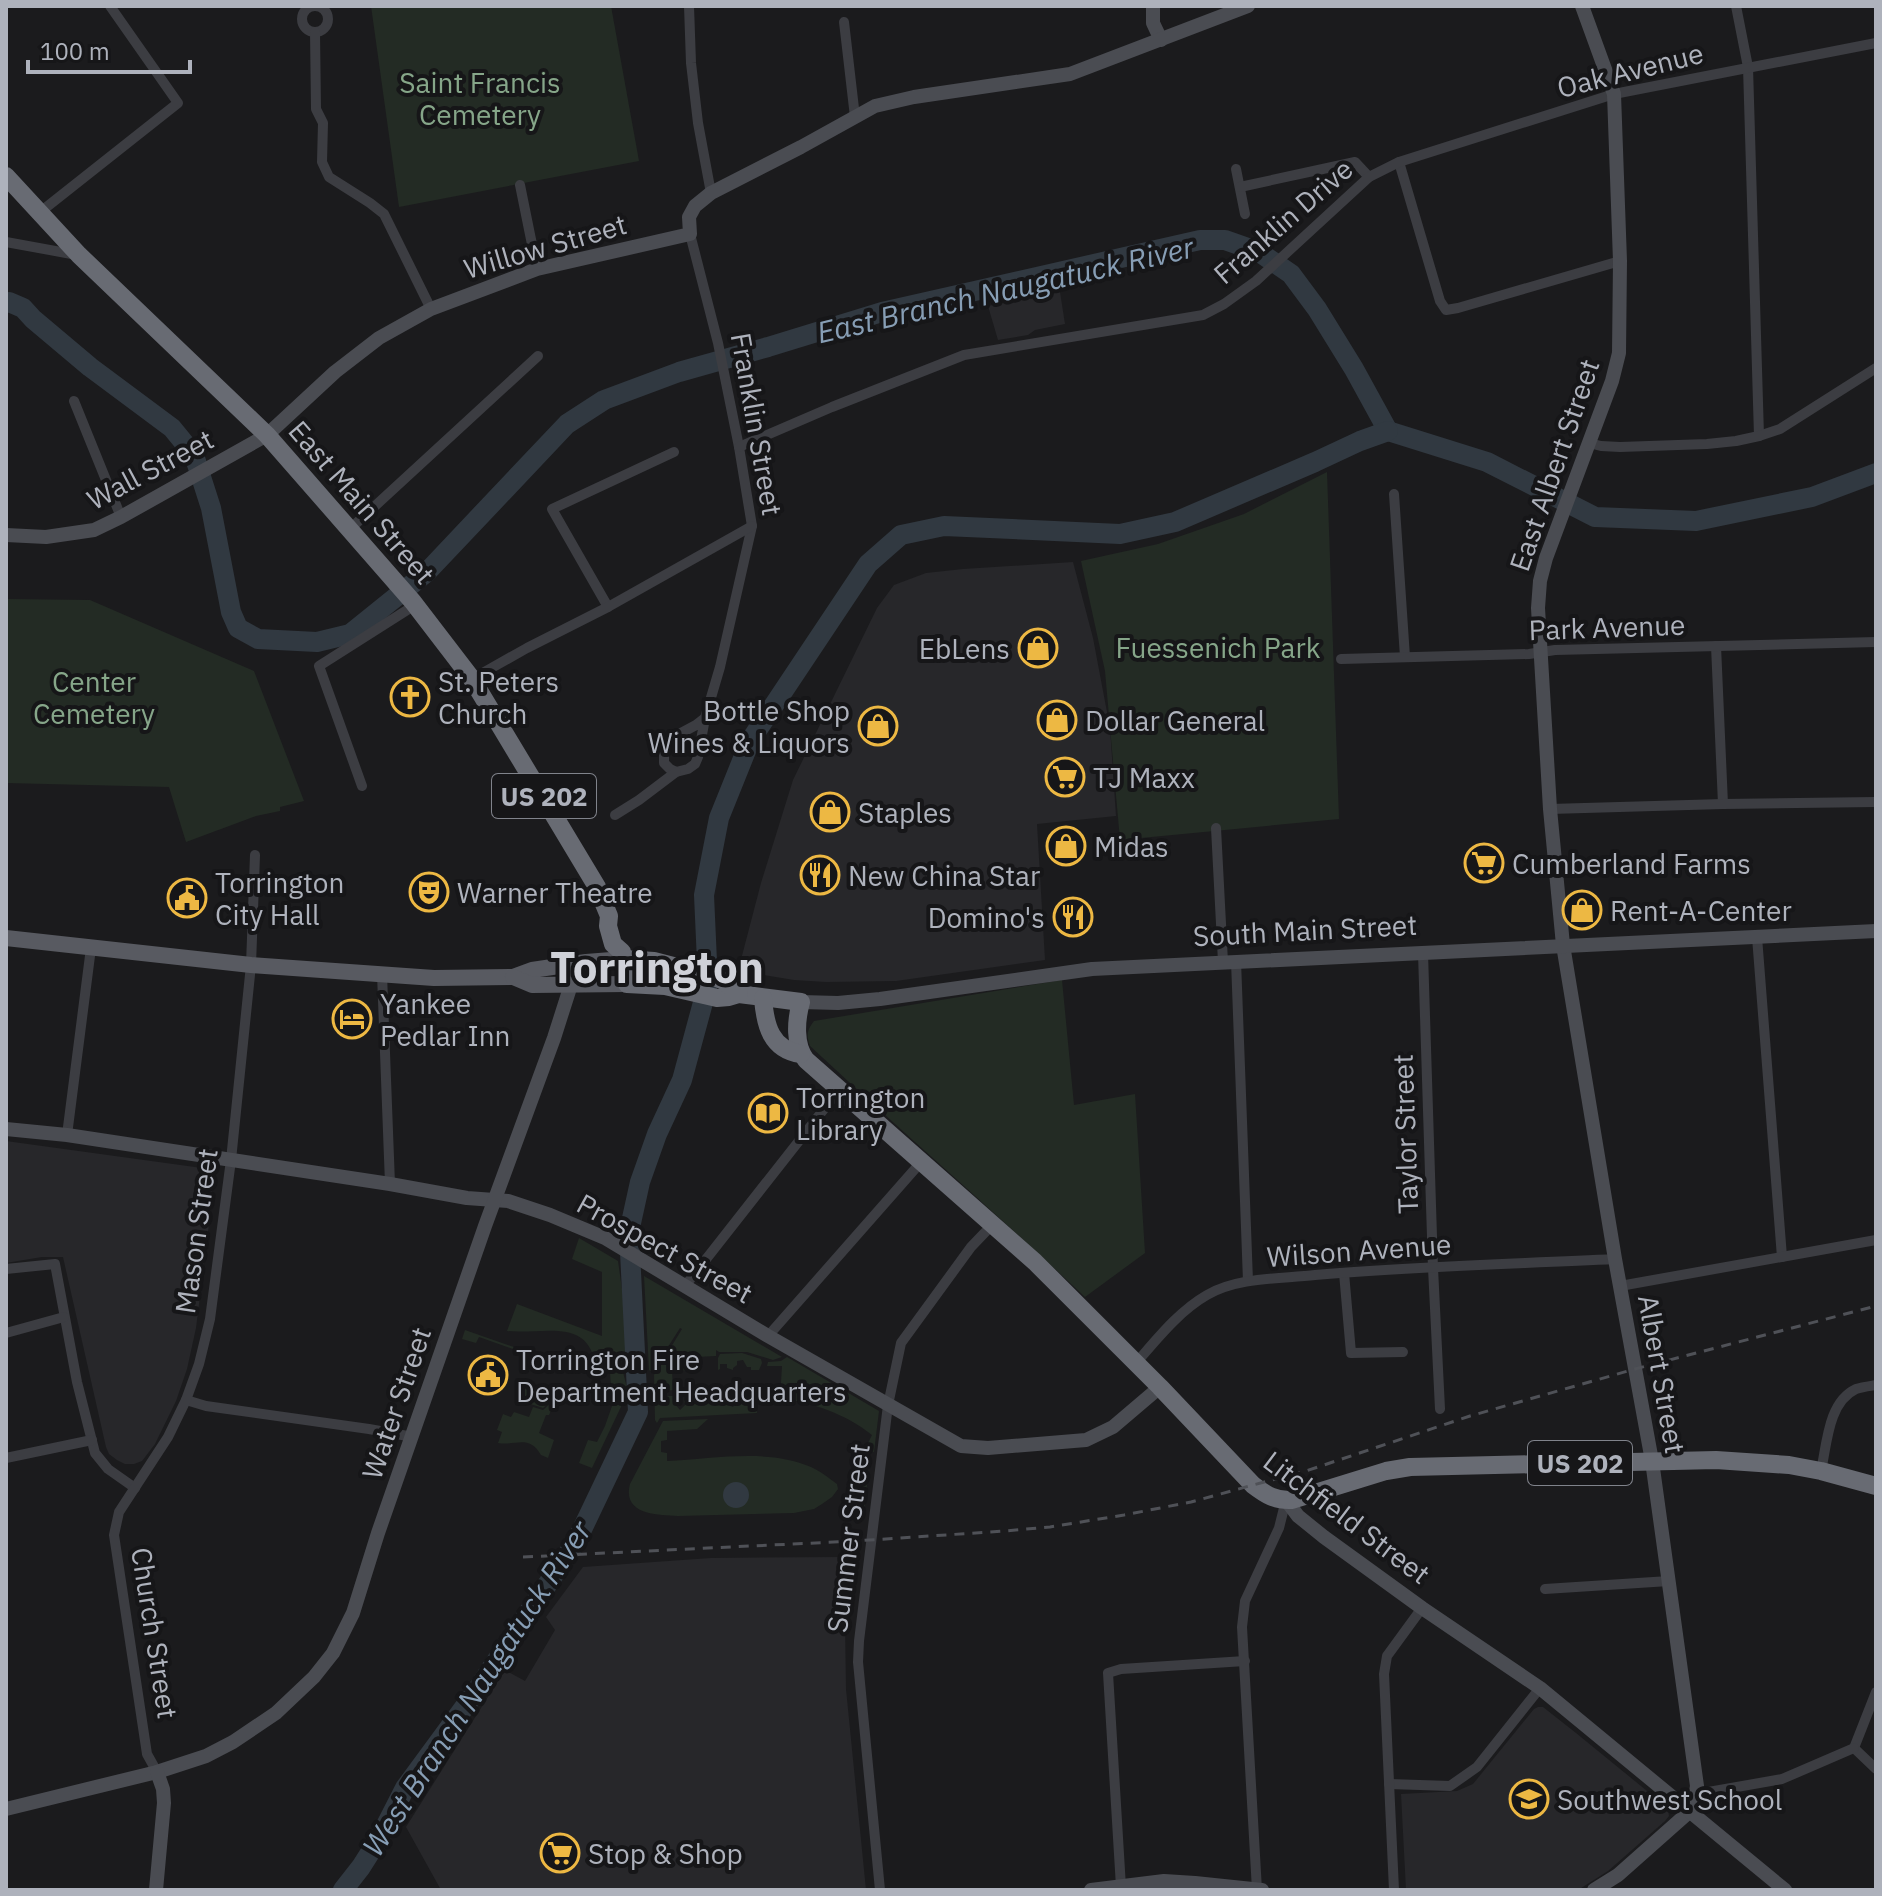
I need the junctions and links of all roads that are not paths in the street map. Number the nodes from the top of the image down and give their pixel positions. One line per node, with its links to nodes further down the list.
1 (689, 6): 20 (street)
2 (1153, 6): 9 (main road)
3 (1248, 6): 9 (main road)
4 (1582, 6): 12 (main road, East Albert Street)
5 (1736, 6): 11 (street)
6 (113, 7): 21 (street)
7 (844, 22): 13 (street)
8 (315, 32): 28 (street)
9 (1161, 40): 13 (main road)
10 (1876, 43): 11 (street, Oak Avenue)
11 (1748, 67): 12 (street, Oak Avenue); 33 (street)
12 (1614, 94): 14 (street, Oak Avenue); 26 (main road, East Albert Street)
13 (855, 117): 20 (main road)
14 (1399, 162): 17 (street, Franklin Drive); 26 (street)
15 (1236, 169): 19 (street)
16 (6, 176): 21 (highway, East Main Street / US 202)
17 (1369, 177): 19 (street); 35 (street, Franklin Drive)
18 (520, 185): 27 (street)
19 (1240, 187): 22 (street)
20 (711, 193): 23 (main road)
21 (39, 213): 25 (highway, East Main Street / US 202)
22 (1245, 214)
23 (690, 234): 27 (main road, Willow Street); 35 (street, Franklin Street)
24 (6, 242): 25 (street)
25 (79, 255): 32 (highway, East Main Street / US 202)
26 (1620, 261): 34 (main road, East Albert Street)
27 (537, 269): 28 (main road, Willow Street)
28 (431, 309): 32 (main road, Willow Street)
29 (538, 356): 40 (street)
30 (1876, 368): 33 (street)
31 (74, 401): 38 (street)
32 (267, 435): 38 (main road, Wall Street); 40 (highway, East Main Street / US 202)
33 (1759, 436): 34 (street)
34 (1589, 443): 46 (main road, East Albert Street)
35 (739, 447): 39 (street, Franklin Street)
36 (674, 452): 43 (street)
37 (1394, 494): 47 (street)
38 (121, 517): 41 (main road, Wall Street)
39 (752, 526): 43 (street); 50 (street, Franklin Street)
40 (350, 529): 42 (highway, East Main Street / US 202)
41 (6, 535)
42 (414, 604): 49 (highway, East Main Street / US 202); 52 (street)
43 (608, 607): 49 (street)
44 (1876, 642): 45 (street, Park Avenue)
45 (1716, 646): 46 (street, Park Avenue); 54 (street)
46 (1540, 653): 47 (street, Park Avenue); 55 (main road, East Albert Street)
47 (1405, 657): 48 (street, Park Avenue)
48 (1341, 659)
49 (472, 679): 65 (highway, East Main Street / US 202)
50 (705, 718): 51 (street, Franklin Street); 51 (street)
51 (676, 772): 56 (street)
52 (362, 786)
53 (1876, 802): 54 (street)
54 (1723, 804): 55 (street)
55 (1550, 809): 62 (main road, East Albert Street)
56 (615, 815)
57 (1216, 828): 66 (street)
58 (255, 855): 68 (street, Mason Street)
59 (1876, 931): 60 (main road, South Main Street)
60 (1757, 937): 62 (main road, South Main Street); 86 (street)
61 (6, 938): 63 (main road)
62 (1563, 945): 64 (main road, South Main Street); 87 (main road, Albert Street)
63 (91, 948): 68 (main road); 79 (street)
64 (1423, 953): 66 (main road, South Main Street); 88 (street, Taylor Street)
65 (627, 957): 67 (main road); 71 (highway, East Main Street / US 202); 73 (highway, South Main Street)
66 (1230, 961): 75 (main road, South Main Street); 91 (street)
67 (570, 964): 70 (main road); 72 (main road, Water Street)
68 (251, 965): 69 (main road); 80 (street, Mason Street)
69 (382, 974): 70 (main road); 82 (street)
70 (513, 977): 72 (main road)
71 (627, 984): 72 (main road); 73 (highway, South Main Street)
72 (570, 985): 83 (main road, Water Street)
73 (739, 994): 74 (highway, South Main Street)
74 (763, 998): 75 (highway, South Main Street); 76 (highway, Litchfield Street)
75 (801, 1002): 76 (highway)
76 (801, 1054): 77 (highway, Litchfield Street)
77 (839, 1090): 81 (highway, Litchfield Street); 92 (street)
78 (6, 1129): 79 (main road, Prospect Street)
79 (67, 1135): 80 (main road, Prospect Street)
80 (231, 1160): 82 (main road, Prospect Street); 101 (street, Mason Street)
81 (922, 1161): 84 (highway, Litchfield Street); 96 (street)
82 (390, 1184): 83 (main road, Prospect Street)
83 (495, 1200): 92 (main road, Prospect Street); 104 (main road, Water Street)
84 (993, 1224): 98 (highway, Litchfield Street); 102 (street, Summer Street)
85 (1876, 1240): 86 (street)
86 (1782, 1257): 93 (street)
87 (1615, 1259): 88 (street, Wilson Avenue); 93 (main road, Albert Street)
88 (1433, 1268): 90 (street, Wilson Avenue); 103 (street, Taylor Street)
89 (6, 1269): 94 (street)
90 (1344, 1273): 91 (street, Wilson Avenue); 97 (street)
91 (1248, 1281): 98 (street, Wilson Avenue)
92 (685, 1286): 96 (main road, Prospect Street)
93 (1620, 1286): 107 (main road, Albert Street)
94 (64, 1317): 95 (street); 105 (street)
95 (6, 1333)
96 (768, 1336): 102 (main road, Prospect Street)
97 (1403, 1352)
98 (1136, 1363): 100 (highway, Litchfield Street)
99 (1876, 1385): 108 (street)
100 (1160, 1387): 102 (main road, Prospect Street); 111 (highway, Litchfield Street)
101 (186, 1400): 104 (street); 110 (street, Mason Street)
102 (888, 1405): 127 (street, Summer Street)
103 (1440, 1409)
104 (413, 1437): 120 (main road, Water Street)
105 (92, 1440): 106 (street); 110 (street)
106 (6, 1458)
107 (1652, 1461): 108 (highway, US 202); 111 (highway, US 202); 112 (main road, Albert Street)
108 (1821, 1471): 109 (highway, US 202)
109 (1876, 1486)
110 (135, 1488): 120 (street, Church Street)
111 (1286, 1500): 114 (main road, Litchfield Street); 115 (street)
112 (1669, 1581): 113 (street); 122 (main road, Albert Street)
113 (1545, 1589)
114 (1422, 1608): 116 (main road, Litchfield Street); 121 (street)
115 (1245, 1661): 125 (street); 129 (street)
116 (1540, 1688): 121 (street); 124 (main road, Litchfield Street)
117 (1876, 1692): 118 (street)
118 (1854, 1748): 119 (street); 122 (street)
119 (1876, 1769)
120 (157, 1772): 123 (main road, Water Street); 126 (main road, Church Street)
121 (1389, 1784): 130 (street)
122 (1697, 1794): 124 (main road, Albert Street)
123 (6, 1809)
124 (1689, 1812): 131 (main road); 132 (main road, Litchfield Street)
125 (1121, 1887): 128 (main road); 129 (main road)
126 (156, 1890)
127 (880, 1890)
128 (1091, 1890)
129 (1259, 1890)
130 (1394, 1890)
131 (1594, 1890)
132 (1785, 1890)

